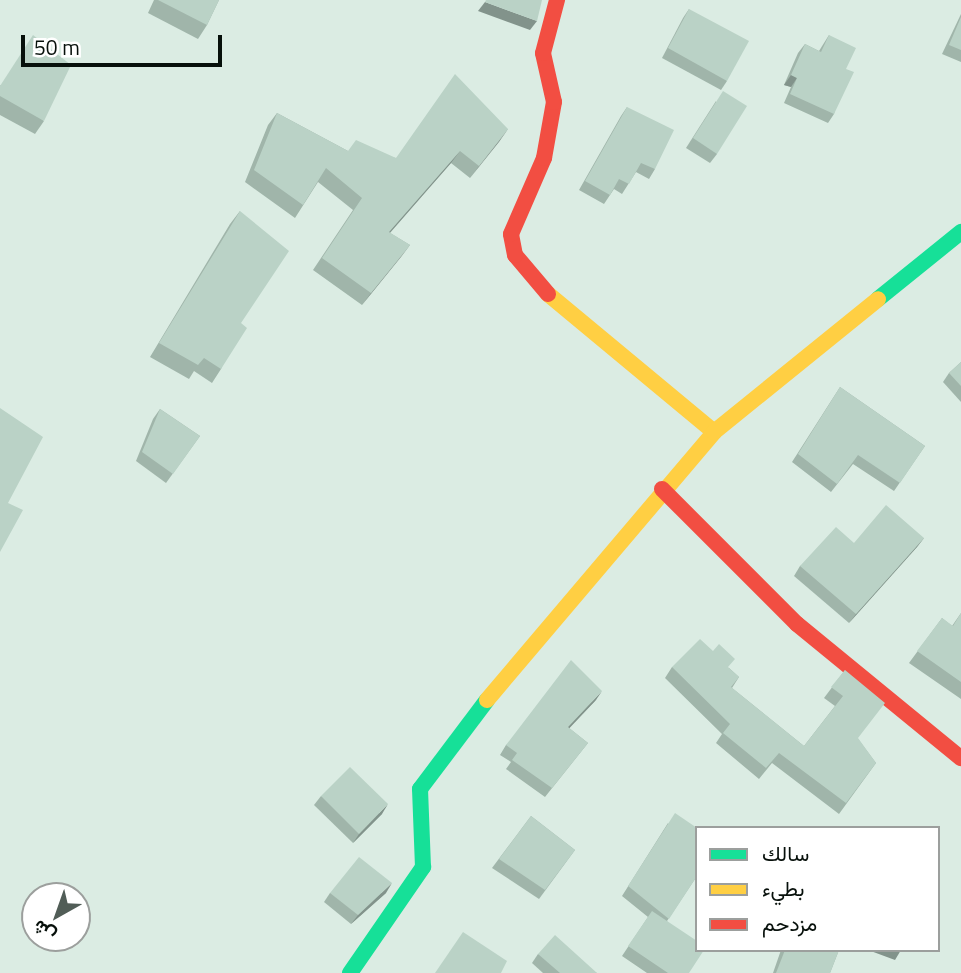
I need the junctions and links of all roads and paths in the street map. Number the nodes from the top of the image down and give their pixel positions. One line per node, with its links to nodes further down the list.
1 (558, 0): 3 (street)
2 (961, 232): 3 (street)
3 (714, 432): 4 (street)
4 (663, 489): 5 (street); 6 (street)
5 (961, 758)
6 (350, 973)

